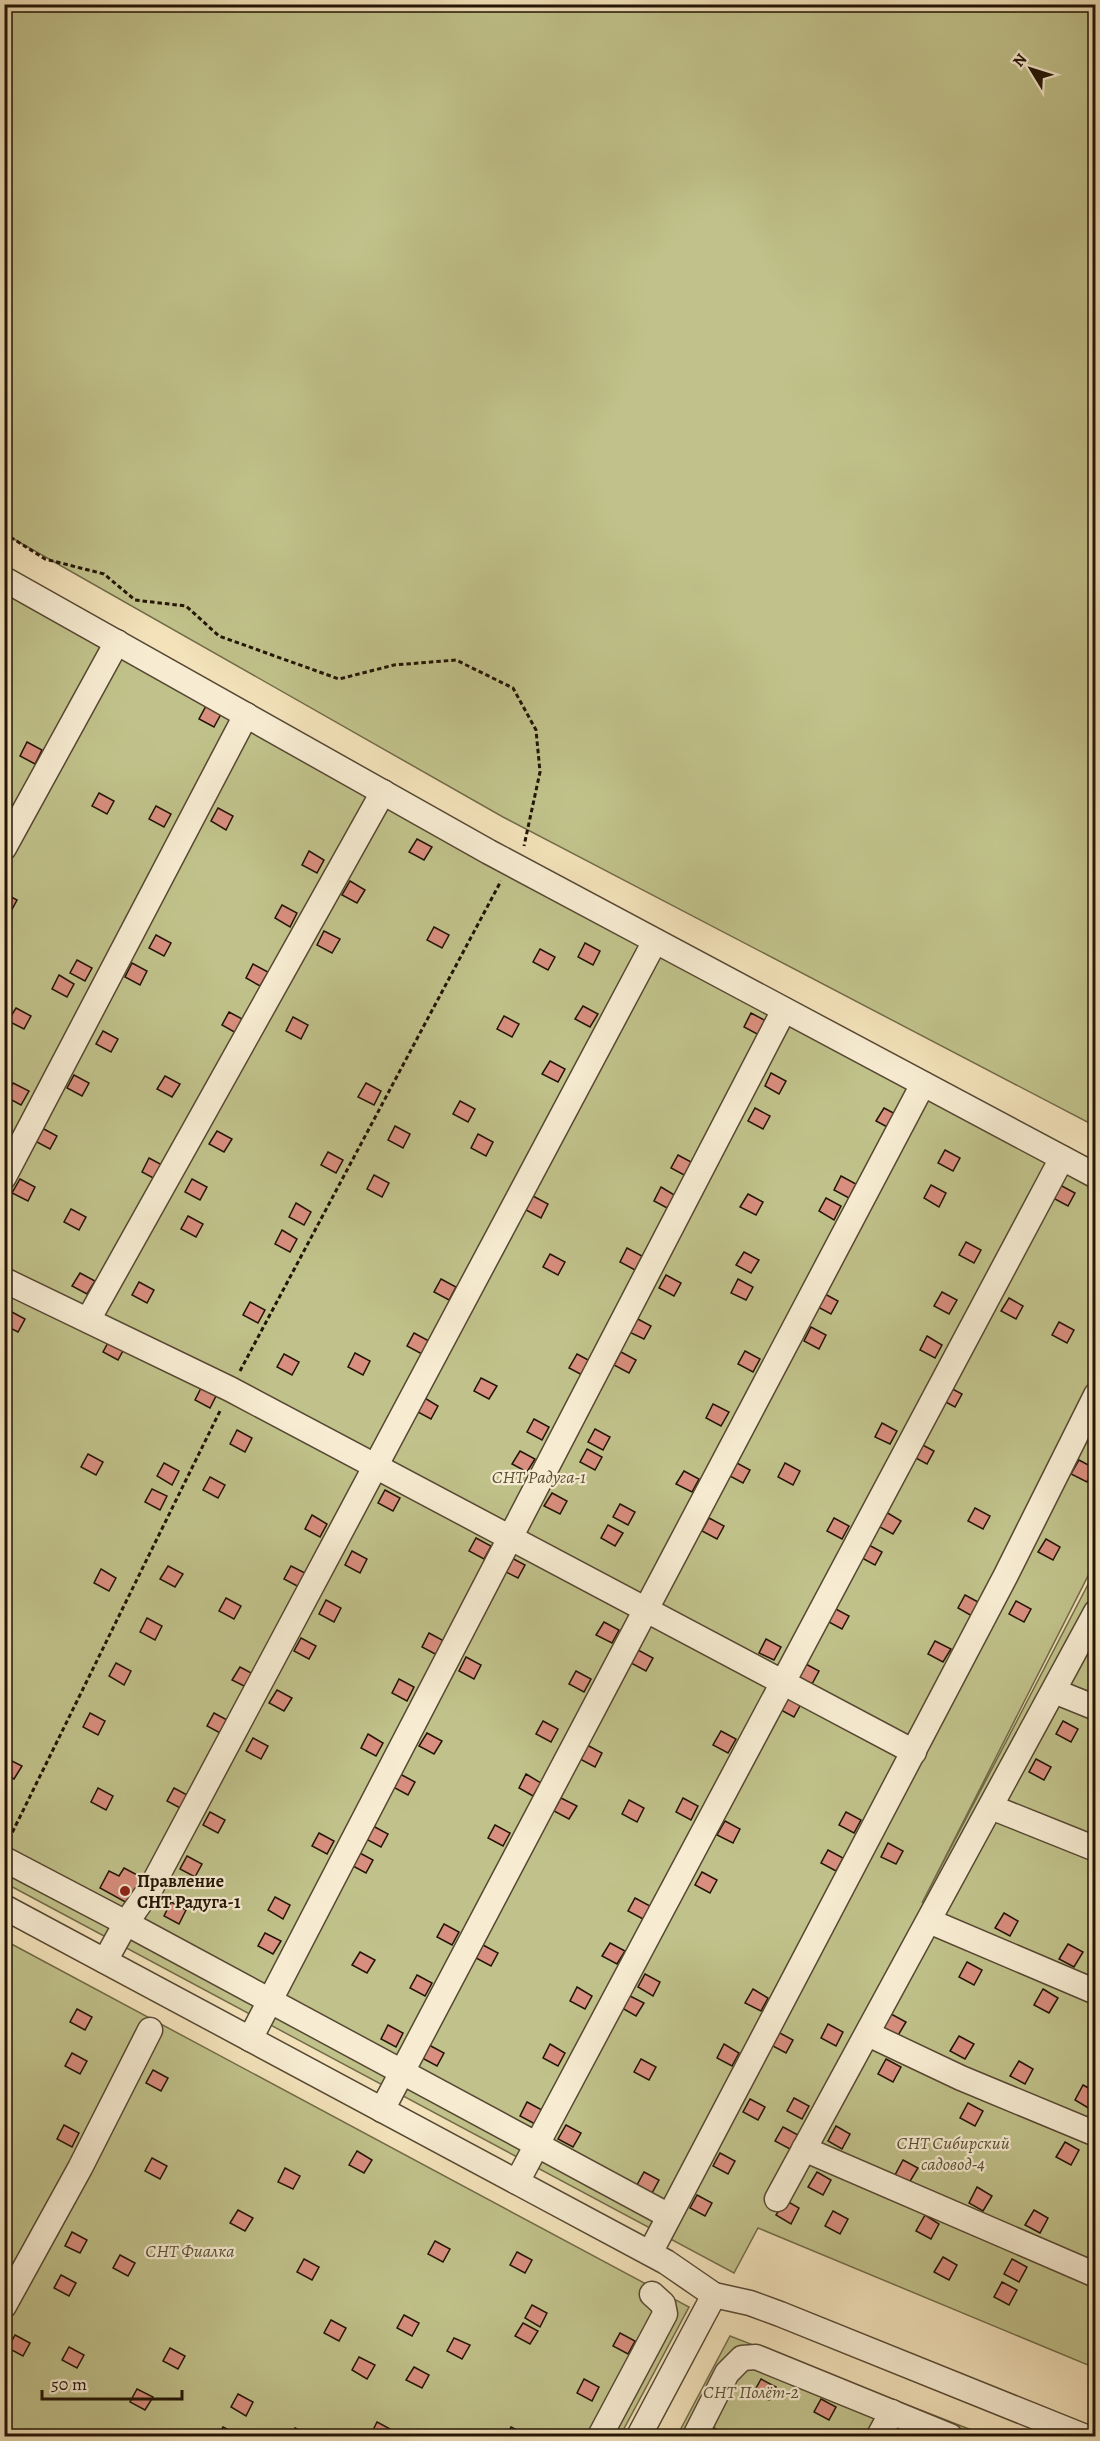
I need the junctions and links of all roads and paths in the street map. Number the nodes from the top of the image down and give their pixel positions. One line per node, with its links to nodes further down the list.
1 (4, 533): 7 (path)
2 (4, 579): 3 (street)
3 (117, 642): 4 (street); 6 (street)
4 (246, 715): 5 (street); 13 (street)
5 (383, 792): 7 (street); 15 (street)
6 (4, 849)
7 (512, 865): 8 (street); 16 (path)
8 (655, 941): 9 (street); 18 (street)
9 (784, 1010): 10 (street); 19 (street)
10 (923, 1084): 11 (street); 20 (street)
11 (1062, 1158): 12 (street); 22 (street)
12 (1095, 1176)
13 (4, 1177)
14 (4, 1280): 15 (street)
15 (88, 1320): 16 (street)
16 (230, 1389): 18 (street); 27 (path)
17 (1095, 1395): 25 (street)
18 (376, 1467): 19 (street); 32 (street)
19 (510, 1538): 20 (street); 35 (street)
20 (646, 1610): 22 (street); 39 (street)
21 (1095, 1612): 23 (street)
22 (783, 1682): 25 (street); 42 (street)
23 (1054, 1691): 24 (street); 26 (street)
24 (1095, 1708)
25 (914, 1752): 46 (street)
26 (991, 1807): 28 (street); 31 (street)
27 (4, 1848)
28 (1095, 1849)
29 (4, 1859): 32 (street)
30 (4, 1907): 33 (street)
31 (929, 1920): 34 (street); 37 (street)
32 (126, 1923): 33 (street); 35 (street)
33 (105, 1961): 38 (street)
34 (1095, 1992)
35 (270, 2001): 38 (street); 39 (street)
36 (150, 2030): 51 (street)
37 (868, 2034): 41 (street); 43 (street)
38 (250, 2039): 40 (street)
39 (402, 2072): 40 (street); 42 (street)
40 (382, 2110): 44 (street)
41 (1095, 2134)
42 (537, 2145): 44 (street); 46 (street)
43 (804, 2149): 45 (street); 48 (street)
44 (517, 2182): 47 (street)
45 (777, 2199)
46 (669, 2216): 47 (street)
47 (650, 2253): 50 (street)
48 (1095, 2275)
49 (652, 2294): 53 (street)
50 (714, 2295): 54 (street); 58 (street)
51 (4, 2306)
52 (892, 2412): 55 (street); 56 (street); 57 (street)
53 (600, 2436)
54 (639, 2436)
55 (695, 2436)
56 (879, 2436)
57 (950, 2436)
58 (1083, 2436)

